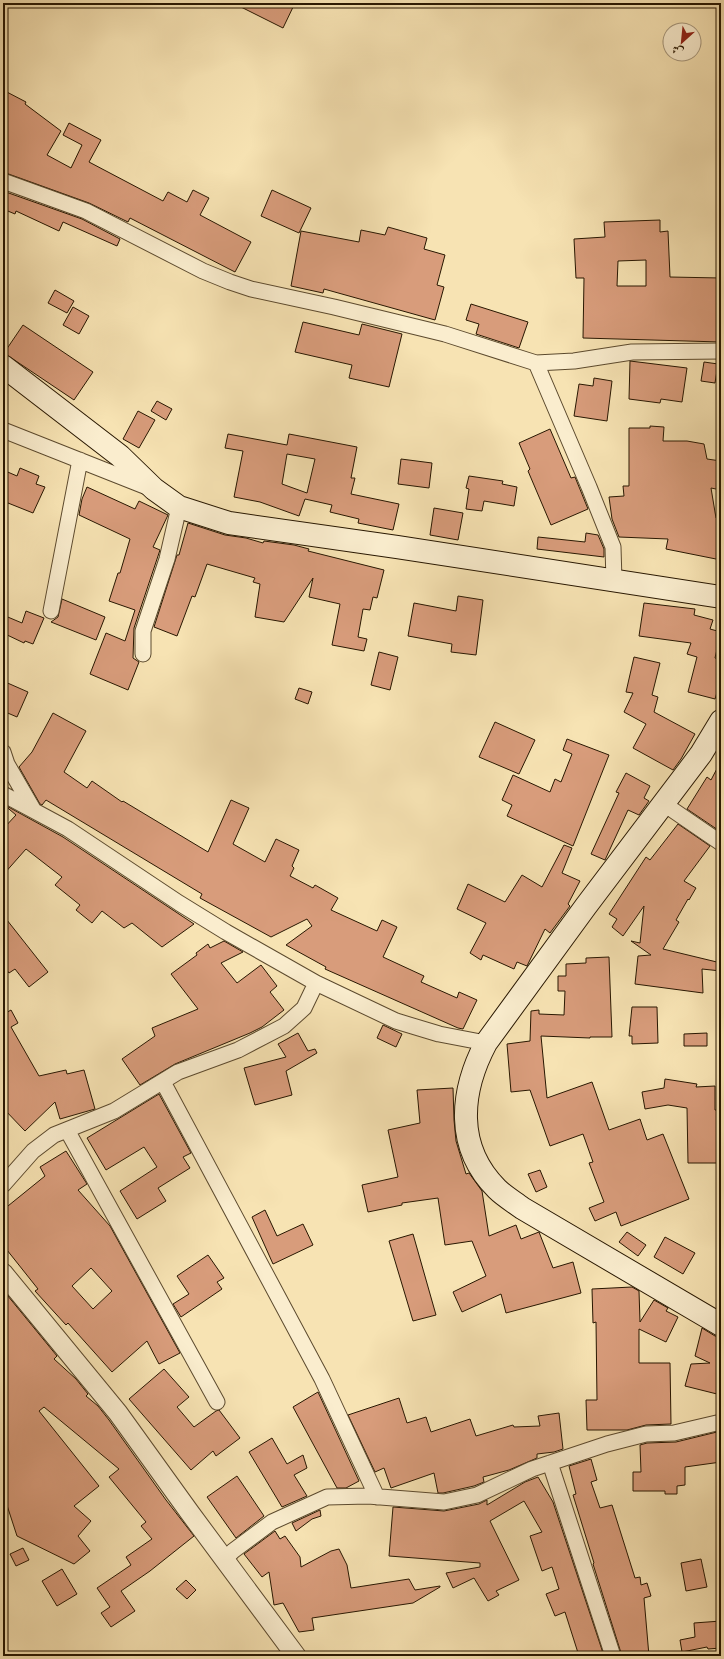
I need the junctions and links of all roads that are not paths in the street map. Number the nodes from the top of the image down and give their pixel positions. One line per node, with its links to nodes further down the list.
1 (3, 181): 3 (street)
2 (721, 351): 3 (street)
3 (536, 363): 9 (street)
4 (3, 366): 7 (main road)
5 (3, 430): 6 (street)
6 (80, 460): 7 (street); 11 (street)
7 (154, 489): 8 (main road)
8 (179, 508): 9 (main road); 12 (street)
9 (614, 581): 10 (main road)
10 (721, 597)
11 (51, 611)
12 (142, 654)
13 (721, 721): 16 (main road)
14 (3, 752): 17 (street)
15 (3, 794): 17 (street)
16 (664, 804): 18 (street); 20 (main road)
17 (33, 809): 19 (street)
18 (721, 843)
19 (316, 982): 20 (street); 21 (street)
20 (486, 1043): 25 (main road)
21 (163, 1082): 22 (street); 29 (street)
22 (67, 1130): 23 (street); 26 (street)
23 (3, 1185)
24 (3, 1273): 30 (street)
25 (721, 1325)
26 (217, 1402)
27 (721, 1422): 28 (street)
28 (550, 1463): 29 (street); 32 (street)
29 (377, 1497): 30 (street)
30 (225, 1559): 31 (street)
31 (296, 1656)
32 (613, 1656)

